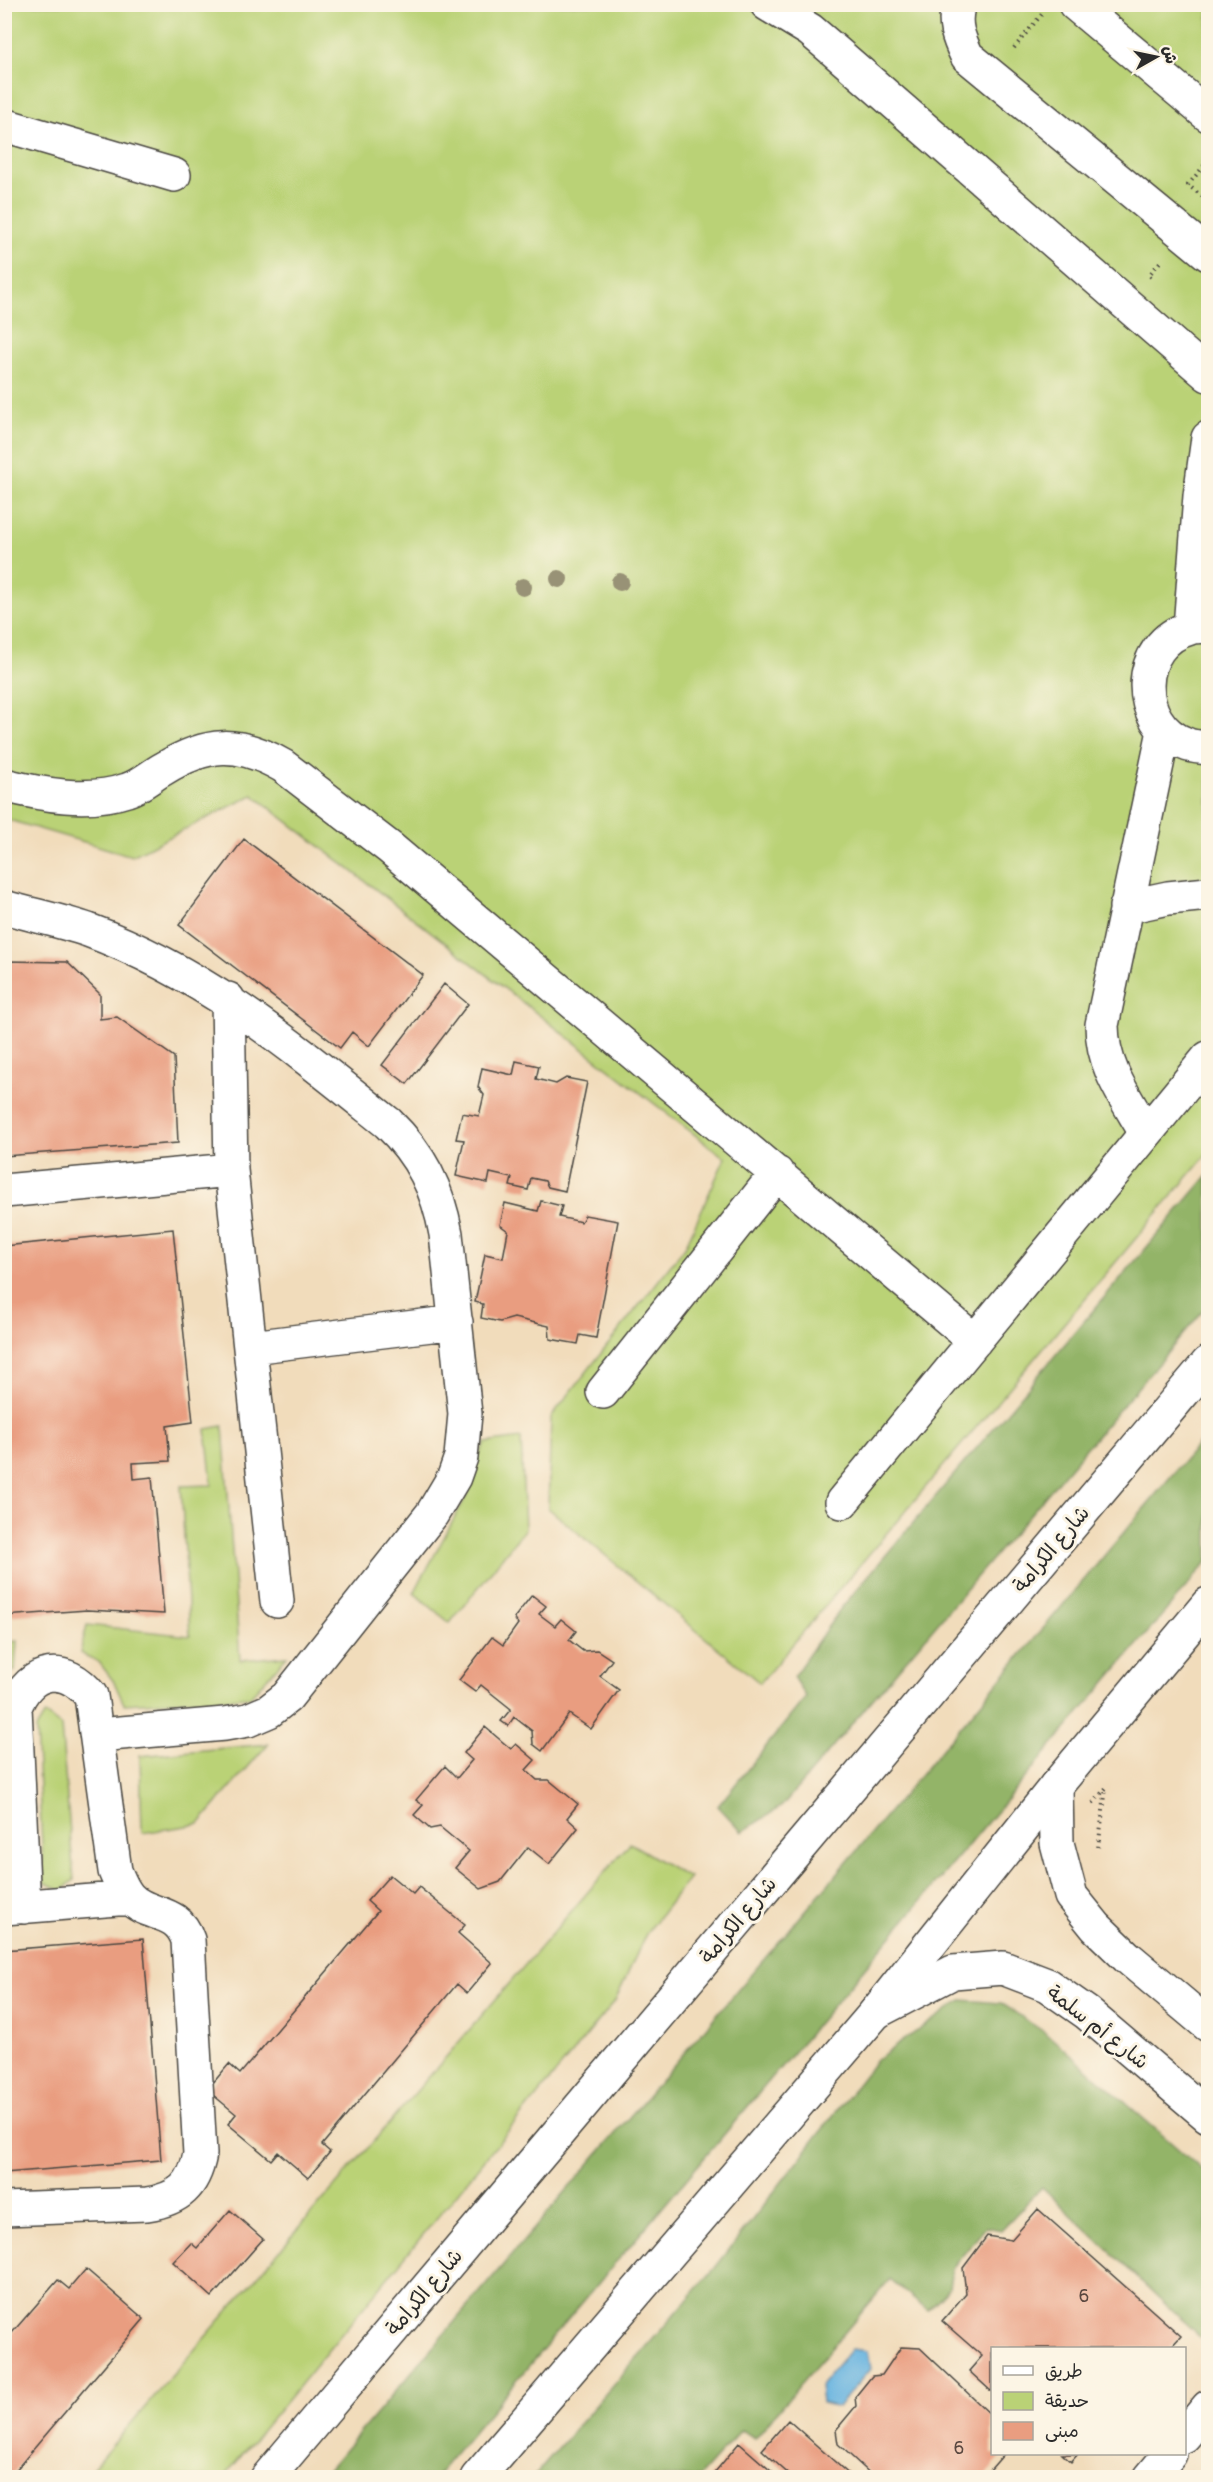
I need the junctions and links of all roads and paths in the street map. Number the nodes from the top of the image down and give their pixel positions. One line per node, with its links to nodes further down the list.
1 (767, 4): 10 (main road)
2 (959, 4): 9 (main road)
3 (1075, 4): 4 (main road)
4 (1209, 115)
5 (4, 126): 7 (main road)
6 (1209, 161): 8 (path)
7 (174, 175)
8 (1209, 201)
9 (1209, 254)
10 (1209, 375)
11 (1209, 438): 12 (main road)
12 (1199, 627): 13 (main road)
13 (1164, 731): 14 (main road); 18 (main road)
14 (1209, 748)
15 (4, 785): 23 (main road)
16 (1209, 894): 18 (main road)
17 (4, 907): 19 (main road)
18 (1126, 907): 21 (main road)
19 (228, 999): 22 (main road); 25 (main road)
20 (1209, 1058): 21 (main road)
21 (1146, 1133): 26 (main road)
22 (231, 1170): 24 (main road); 27 (main road)
23 (777, 1173): 26 (main road); 29 (main road)
24 (4, 1191)
25 (456, 1322): 27 (main road); 33 (main road)
26 (975, 1341): 30 (main road)
27 (250, 1347): 31 (main road)
28 (1209, 1363): 45 (main road, شارع الكرامة)
29 (603, 1392)
30 (842, 1502)
31 (277, 1601)
32 (1209, 1604): 35 (main road)
33 (98, 1735): 34 (main road); 36 (main road)
34 (11, 1741): 37 (main road)
35 (1056, 1786): 38 (main road); 39 (main road)
36 (130, 1898): 37 (main road); 41 (main road)
37 (14, 1908)
38 (876, 2012): 40 (main road, شارع أم سلمة); 46 (main road)
39 (1209, 2025)
40 (1209, 2116)
41 (4, 2209)
42 (1209, 2407): 43 (main road)
43 (1186, 2435)
44 (1169, 2455): 47 (main road)
45 (267, 2478)
46 (477, 2478)
47 (1150, 2478)

